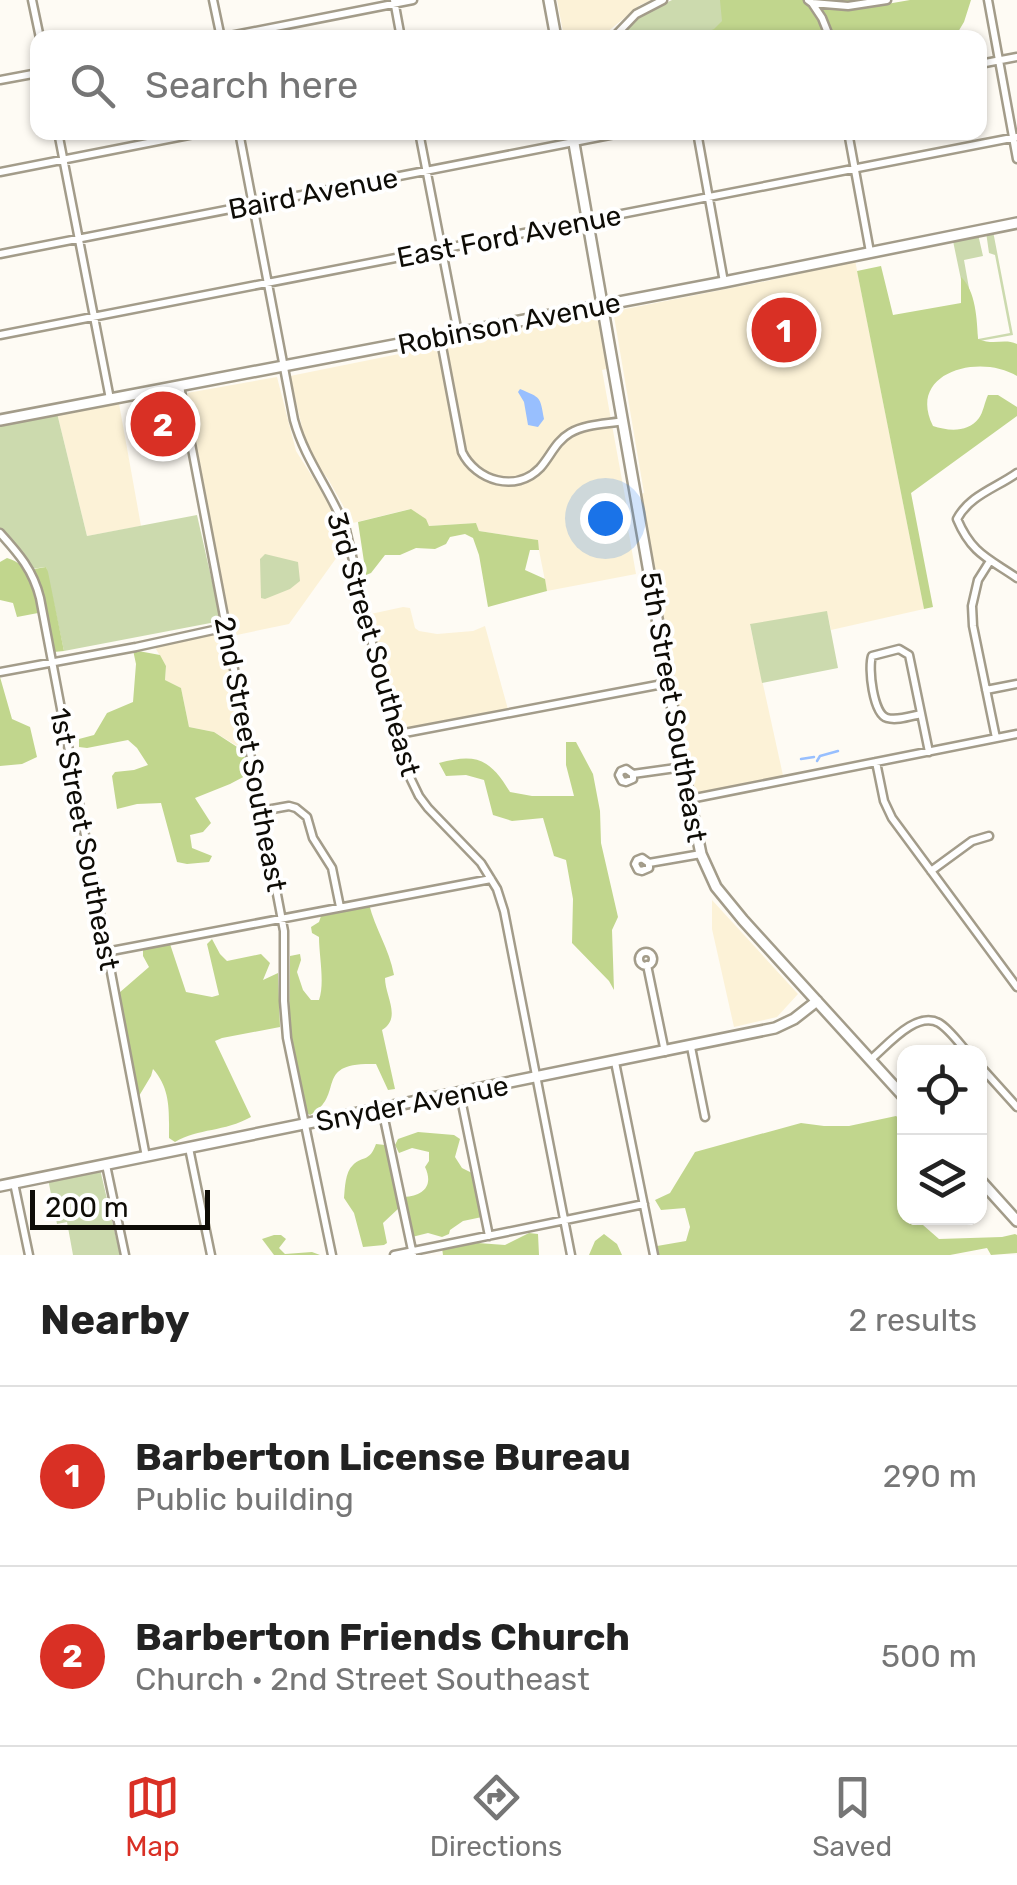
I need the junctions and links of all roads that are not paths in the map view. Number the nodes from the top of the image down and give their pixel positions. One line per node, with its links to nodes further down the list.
1 (32, 0): 10 (street)
2 (213, 0): 11 (street)
3 (412, 0): 9 (street)
4 (549, 0): 14 (main road)
5 (663, 0): 15 (street)
6 (887, 0): 8 (street)
7 (988, 0): 18 (street)
8 (810, 1): 16 (street)
9 (394, 2): 12 (street); 13 (street)
10 (38, 30)
11 (219, 30)
12 (255, 30)
13 (399, 30)
14 (555, 30)
15 (621, 30)
16 (827, 30)
17 (1017, 56): 18 (street)
18 (999, 60): 19 (street); 22 (street)
19 (987, 63)
20 (30, 74): 21 (street)
21 (0, 80)
22 (1015, 137): 31 (street); 33 (street, East Ford Avenue)
23 (59, 140): 32 (street)
24 (164, 140): 32 (street)
25 (241, 140): 37 (street, 3rd Street Southeast)
26 (420, 140): 34 (street)
27 (564, 140): 34 (street, Baird Avenue)
28 (573, 140): 38 (main road, 5th Street Southeast)
29 (697, 140): 36 (street)
30 (850, 140): 33 (street)
31 (1017, 159)
32 (63, 160): 35 (street); 40 (street)
33 (855, 168): 36 (street, East Ford Avenue); 42 (street)
34 (426, 171): 37 (street, Baird Avenue); 41 (street)
35 (0, 172)
36 (708, 197): 38 (street, East Ford Avenue); 44 (street)
37 (253, 205): 40 (street, Baird Avenue); 45 (street, 3rd Street Southeast)
38 (588, 220): 41 (street, East Ford Avenue); 46 (main road, 5th Street Southeast)
39 (1017, 223): 42 (main road, Robinson Avenue)
40 (78, 239): 43 (street, Baird Avenue); 47 (street)
41 (442, 248): 45 (street, East Ford Avenue); 48 (street)
42 (870, 252): 44 (main road, Robinson Avenue)
43 (0, 254)
44 (724, 282): 46 (main road, Robinson Avenue)
45 (268, 283): 47 (street, East Ford Avenue); 51 (street, 3rd Street Southeast)
46 (603, 305): 48 (main road, Robinson Avenue); 55 (main road, 5th Street Southeast)
47 (94, 316): 49 (street, East Ford Avenue); 53 (street)
48 (458, 333): 50 (main road, Robinson Avenue)
49 (0, 335)
50 (440, 336): 51 (main road, Robinson Avenue); 55 (street)
51 (284, 366): 52 (main road, Robinson Avenue); 67 (street, 3rd Street Southeast)
52 (180, 386): 53 (main road, Robinson Avenue); 60 (street, 2nd Street Southeast)
53 (110, 399): 54 (main road, Robinson Avenue)
54 (0, 420)
55 (624, 420): 63 (main road, 5th Street Southeast)
56 (1017, 473): 58 (street)
57 (0, 532): 61 (street, 1st Street Southeast)
58 (990, 560): 59 (street); 65 (street)
59 (1017, 578)
60 (227, 627): 61 (street); 75 (street, 2nd Street Southeast)
61 (52, 662): 62 (street); 83 (street, 1st Street Southeast)
62 (0, 672)
63 (668, 683): 67 (street); 72 (main road, 5th Street Southeast)
64 (1017, 684): 65 (street)
65 (986, 690): 69 (street)
66 (921, 714): 66 (street); 70 (street)
67 (394, 735): 80 (street, 3rd Street Southeast)
68 (1017, 735): 69 (street)
69 (996, 738): 70 (street)
70 (929, 752): 71 (street)
71 (876, 762): 74 (street); 79 (street)
72 (683, 767): 73 (street); 74 (main road, 5th Street Southeast)
73 (634, 774)
74 (689, 799): 77 (main road, 5th Street Southeast)
75 (262, 811): 81 (street); 82 (street, 2nd Street Southeast)
76 (988, 836): 79 (street)
77 (701, 854): 78 (street); 86 (main road, 5th Street Southeast)
78 (650, 863)
79 (930, 871): 85 (street)
80 (490, 879): 81 (street); 93 (street, 3rd Street Southeast)
81 (340, 907): 82 (street)
82 (282, 918): 83 (street); 99 (street, 2nd Street Southeast)
83 (106, 952): 101 (street, 1st Street Southeast)
84 (647, 965): 89 (street)
85 (1017, 987)
86 (816, 1001): 88 (main road, Snyder Avenue); 90 (main road, 5th Street Southeast)
87 (960, 1045): 90 (street)
88 (692, 1047): 89 (main road, Snyder Avenue); 98 (street)
89 (665, 1052): 91 (main road, Snyder Avenue)
90 (870, 1060): 94 (main road, 5th Street Southeast)
91 (615, 1062): 93 (main road, Snyder Avenue); 106 (street)
92 (987, 1074): 96 (street)
93 (537, 1078): 95 (main road, Snyder Avenue); 107 (street, 3rd Street Southeast)
94 (897, 1089)
95 (460, 1094): 97 (main road, Snyder Avenue); 109 (street)
96 (1017, 1107)
97 (382, 1109): 99 (main road, Snyder Avenue); 110 (street)
98 (705, 1117)
99 (304, 1125): 100 (main road, Snyder Avenue); 114 (street, 2nd Street Southeast)
100 (189, 1148): 101 (main road, Snyder Avenue); 113 (street)
101 (146, 1157): 102 (main road, Snyder Avenue)
102 (106, 1165): 103 (main road, Snyder Avenue); 112 (street)
103 (14, 1183): 104 (main road, Snyder Avenue); 111 (street)
104 (0, 1186)
105 (987, 1188): 108 (main road)
106 (644, 1204): 107 (street); 117 (street)
107 (566, 1220): 109 (street); 116 (street, 3rd Street Southeast)
108 (1017, 1221)
109 (489, 1236): 110 (street)
110 (412, 1253): 115 (street)
111 (29, 1255)
112 (125, 1255)
113 (211, 1255)
114 (332, 1255)
115 (394, 1255)
116 (572, 1255)
117 (654, 1255)

